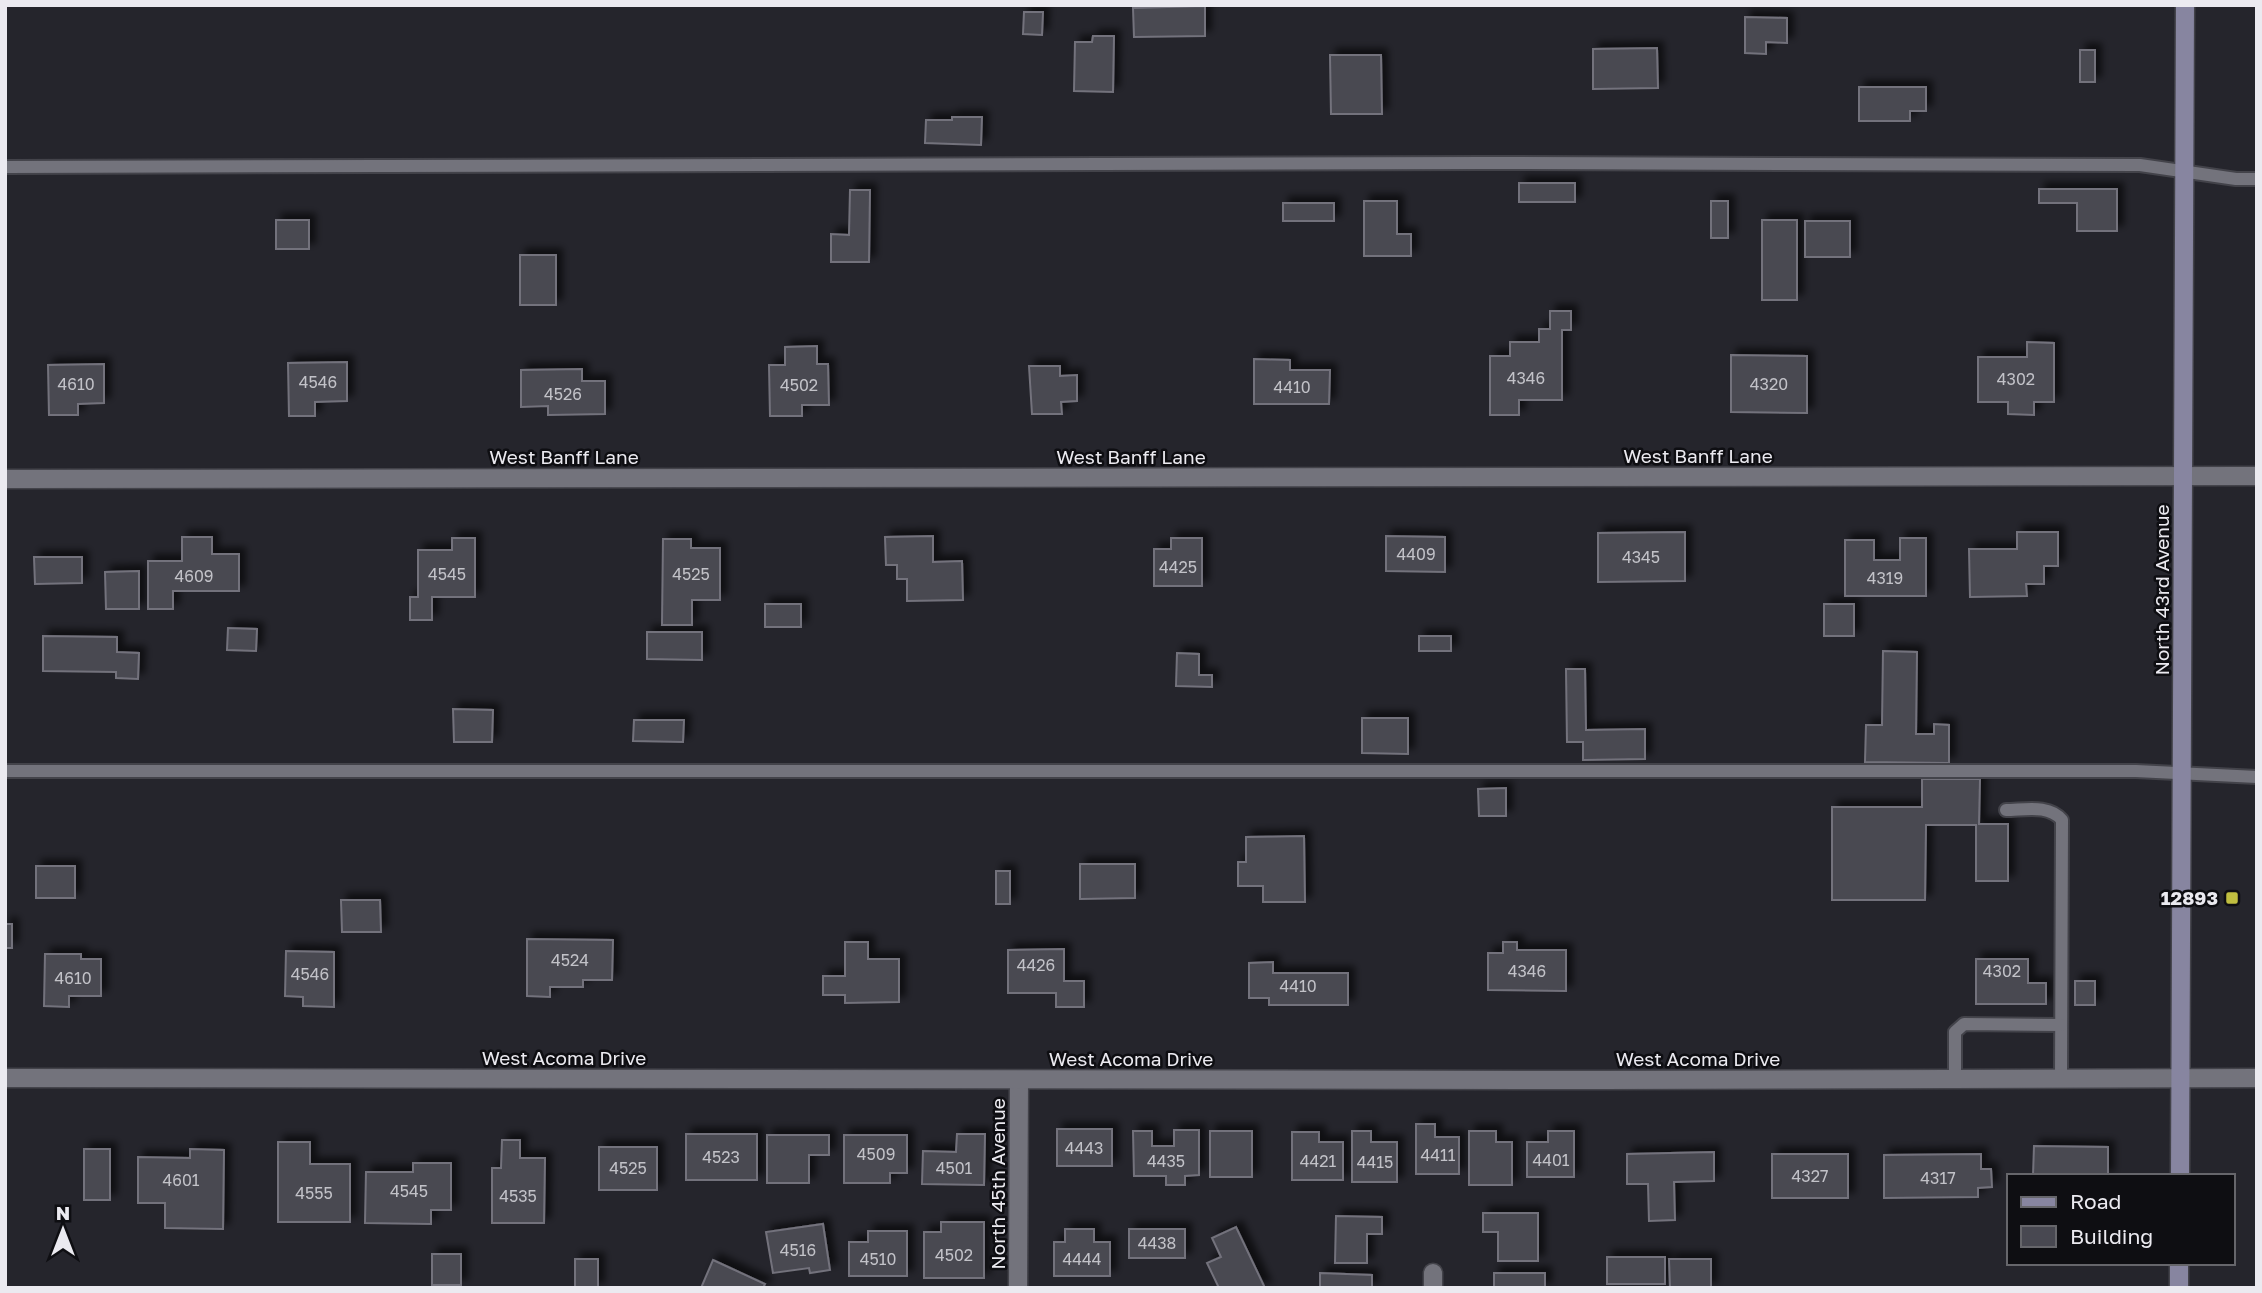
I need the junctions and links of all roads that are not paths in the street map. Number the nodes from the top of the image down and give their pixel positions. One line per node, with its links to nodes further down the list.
1 (2185, 5): 3 (main road, North 43rd Avenue)
2 (5, 167): 3 (lane)
3 (2184, 173): 4 (lane); 6 (main road, North 43rd Avenue)
4 (2257, 178)
5 (2257, 476): 6 (street, West Banff Lane)
6 (2184, 477): 7 (street, West Banff Lane); 9 (main road, North 43rd Avenue)
7 (5, 479)
8 (5, 771): 9 (lane)
9 (2182, 773): 10 (lane); 16 (main road, North 43rd Avenue)
10 (2257, 777)
11 (2006, 810): 12 (lane)
12 (2062, 1025): 15 (lane); 18 (lane)
13 (5, 1078): 17 (street, West Acoma Drive)
14 (2257, 1078): 16 (street, West Acoma Drive)
15 (2061, 1079): 16 (street, West Acoma Drive); 18 (street, West Acoma Drive)
16 (2180, 1079): 19 (main road, North 43rd Avenue)
17 (1019, 1080): 18 (street, West Acoma Drive); 21 (street, North 45th Avenue)
18 (1955, 1080)
19 (2180, 1174)
20 (2179, 1265): 22 (main road)
21 (1018, 1288)
22 (2179, 1288)

